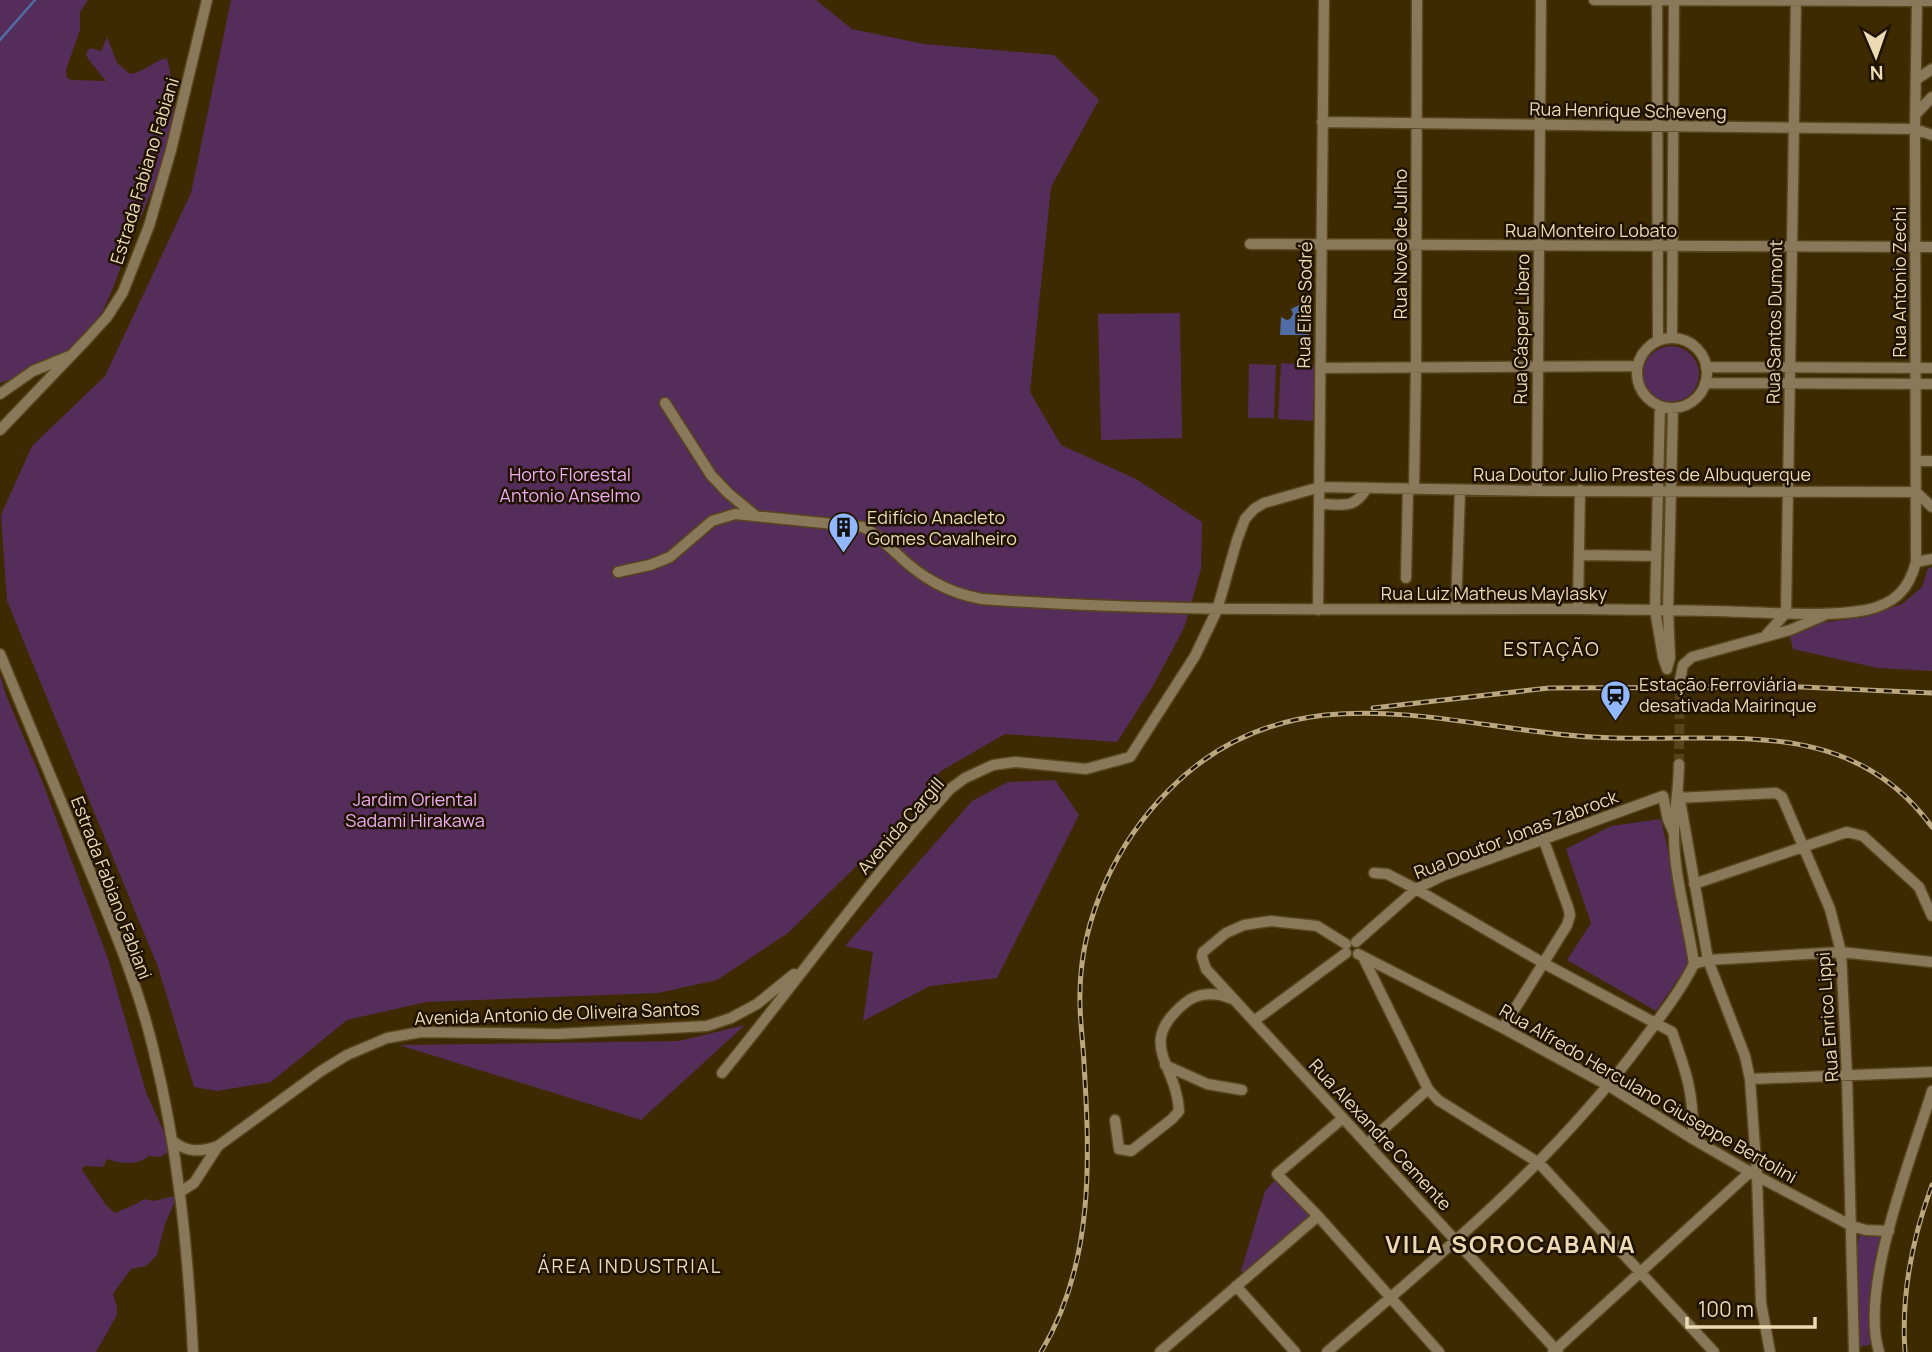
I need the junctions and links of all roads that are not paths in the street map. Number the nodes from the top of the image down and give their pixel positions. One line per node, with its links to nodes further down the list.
1 (207, 0): 36 (street, Estrada Fabiano Fabiani)
2 (1324, 0): 17 (street, Rua Elias Sodré)
3 (1418, 0): 18 (street, Rua Nove de Julho)
4 (1541, 0): 19 (street, Rua Cásper Líbero)
5 (1594, 0): 6 (street)
6 (1657, 0): 7 (street); 20 (street)
7 (1674, 1): 8 (street); 21 (street)
8 (1736, 1): 9 (street)
9 (1796, 1): 10 (street); 22 (street, Rua Santos Dumont)
10 (1855, 1): 12 (street)
11 (1932, 1): 12 (street)
12 (1917, 2): 14 (street, Rua Antonio Zechi)
13 (1932, 69): 14 (street)
14 (1917, 79): 16 (street, Rua Antonio Zechi)
15 (1932, 97): 16 (street)
16 (1916, 114): 23 (street, Rua Antonio Zechi)
17 (1322, 122): 18 (street, Rua Henrique Scheveng); 26 (street, Rua Elias Sodré)
18 (1417, 124): 19 (street, Rua Henrique Scheveng); 27 (street, Rua Nove de Julho)
19 (1541, 126): 20 (street, Rua Henrique Scheveng); 28 (street, Rua Cásper Líbero)
20 (1658, 128): 21 (street, Rua Henrique Scheveng); 29 (street)
21 (1673, 128): 22 (street, Rua Henrique Scheveng); 30 (street)
22 (1794, 129): 23 (street, Rua Henrique Scheveng); 31 (street, Rua Santos Dumont)
23 (1915, 130): 24 (street, Rua Henrique Scheveng); 32 (street, Rua Antonio Zechi)
24 (1932, 135)
25 (1250, 244): 26 (street, Rua Monteiro Lobato)
26 (1321, 246): 27 (street, Rua Monteiro Lobato); 42 (street, Rua Elias Sodré)
27 (1417, 246): 28 (street, Rua Monteiro Lobato); 38 (street, Rua Nove de Julho)
28 (1539, 247): 29 (street, Rua Monteiro Lobato); 43 (street, Rua Cásper Líbero)
29 (1659, 247): 30 (street, Rua Monteiro Lobato); 35 (street)
30 (1672, 247): 31 (street, Rua Monteiro Lobato); 34 (street)
31 (1792, 247): 32 (street, Rua Monteiro Lobato); 40 (street, Rua Santos Dumont)
32 (1915, 247): 33 (street, Rua Monteiro Lobato); 41 (street, Rua Antonio Zechi)
33 (1932, 247)
34 (1672, 338): 35 (street); 39 (street)
35 (1658, 341): 37 (street)
36 (72, 355): 49 (street); 53 (street, Estrada Fabiano Fabiani)
37 (1637, 366): 43 (street); 51 (street)
38 (1416, 367): 42 (street); 43 (street); 58 (street, Rua Nove de Julho)
39 (1706, 367): 40 (street); 45 (street)
40 (1790, 367): 41 (street); 46 (street, Rua Santos Dumont)
41 (1915, 367): 44 (street); 47 (street, Rua Antonio Zechi)
42 (1320, 368): 56 (street, Rua Elias Sodré)
43 (1537, 368): 62 (street, Rua Cásper Líbero)
44 (1932, 368)
45 (1705, 383): 46 (street); 52 (street)
46 (1789, 383): 47 (street); 64 (street, Rua Santos Dumont)
47 (1916, 384): 48 (street); 54 (street, Rua Antonio Zechi)
48 (1932, 384)
49 (0, 394)
50 (665, 404): 68 (street)
51 (1660, 406): 52 (street); 61 (street)
52 (1673, 408): 63 (street)
53 (0, 430)
54 (1916, 461): 55 (street); 65 (street, Rua Antonio Zechi)
55 (1932, 461)
56 (1321, 487): 57 (street, Rua Doutor Julio Prestes de Albuquerque); 66 (street, Rua Elias Sodré); 77 (street, Avenida Cargill)
57 (1367, 488): 58 (street, Rua Doutor Julio Prestes de Albuquerque); 66 (street)
58 (1411, 489): 59 (street, Rua Doutor Julio Prestes de Albuquerque); 74 (street, Rua Nove de Julho)
59 (1460, 490): 62 (street, Rua Doutor Julio Prestes de Albuquerque); 75 (street)
60 (1580, 490): 61 (street, Rua Doutor Julio Prestes de Albuquerque); 62 (street, Rua Doutor Julio Prestes de Albuquerque); 69 (street)
61 (1657, 490): 63 (street, Rua Doutor Julio Prestes de Albuquerque); 70 (street)
62 (1537, 491)
63 (1670, 491): 64 (street, Rua Doutor Julio Prestes de Albuquerque); 80 (street)
64 (1788, 492): 65 (street, Rua Doutor Julio Prestes de Albuquerque); 81 (street, Rua Santos Dumont)
65 (1916, 492): 67 (street); 72 (street, Rua Antonio Zechi)
66 (1320, 504): 78 (street, Rua Elias Sodré)
67 (1932, 507)
68 (757, 516): 73 (street, Rua Luiz Matheus Maylasky); 77 (street, Rua Luiz Matheus Maylasky)
69 (1579, 555): 70 (street); 76 (street)
70 (1656, 556): 79 (street)
71 (1932, 559): 72 (street)
72 (1916, 562): 82 (street, Rua Luiz Matheus Maylasky)
73 (618, 572)
74 (1406, 578)
75 (1456, 609): 76 (street, Rua Luiz Matheus Maylasky); 78 (street, Rua Luiz Matheus Maylasky)
76 (1578, 609): 79 (street, Rua Luiz Matheus Maylasky)
77 (1217, 610): 78 (street, Rua Luiz Matheus Maylasky); 95 (street, Avenida Cargill)
78 (1318, 610)
79 (1655, 610): 80 (street, Rua Luiz Matheus Maylasky); 80 (street)
80 (1668, 610): 81 (street, Rua Luiz Matheus Maylasky)
81 (1786, 613): 82 (street, Rua Luiz Matheus Maylasky); 83 (street)
82 (1830, 613): 83 (street)
83 (1766, 635): 85 (street)
84 (0, 654): 119 (street, Estrada Fabiano Fabiani)
85 (1680, 680)
86 (1679, 764): 87 (street)
87 (1679, 796): 88 (street); 90 (street, Rua Enrico Lippi); 92 (street)
88 (1674, 833): 89 (street, Rua Doutor Jonas Zabrock); 102 (street)
89 (1543, 838): 93 (street, Rua Doutor Jonas Zabrock); 101 (street)
90 (1802, 845): 92 (street); 94 (street); 97 (street, Rua Enrico Lippi)
91 (1374, 873): 93 (street)
92 (1694, 884): 99 (street)
93 (1416, 889): 96 (street, Rua Doutor Jonas Zabrock); 101 (street)
94 (1932, 916)
95 (830, 934): 109 (street, Avenida Cargill); 121 (street, Avenida Antonio de Oliveira Santos)
96 (1349, 946): 98 (street); 103 (street, Rua Alexandre Cemente); 104 (street, Rua Doutor Jonas Zabrock)
97 (1841, 952): 99 (street); 100 (street); 110 (street, Rua Enrico Lippi)
98 (1361, 957): 106 (street, Rua Alfredo Herculano Giuseppe Bertolini); 114 (street)
99 (1708, 960): 102 (street); 111 (street)
100 (1932, 962)
101 (1545, 964): 105 (street); 106 (street)
102 (1694, 964): 105 (street)
103 (1235, 1001): 104 (street, Rua Alexandre Cemente); 107 (street)
104 (1254, 1021): 116 (street, Rua Alexandre Cemente)
105 (1656, 1022): 112 (street); 118 (street)
106 (1503, 1028): 112 (street, Rua Alfredo Herculano Giuseppe Bertolini)
107 (1166, 1065): 113 (street); 117 (street)
108 (1932, 1072): 110 (street)
109 (722, 1073)
110 (1847, 1076): 111 (street); 126 (street, Rua Enrico Lippi)
111 (1750, 1079): 123 (street)
112 (1609, 1086): 118 (street, Rua Alfredo Herculano Giuseppe Bertolini); 122 (street)
113 (1242, 1090)
114 (1428, 1090): 120 (street); 122 (street)
115 (1932, 1091): 127 (street)
116 (1343, 1118): 120 (street, Rua Alexandre Cemente); 125 (street)
117 (1115, 1120)
118 (1693, 1139): 123 (street, Rua Alfredo Herculano Giuseppe Bertolini)
119 (173, 1140): 121 (street); 124 (street)
120 (1367, 1144): 128 (street, Rua Alexandre Cemente)
121 (218, 1146): 124 (street, Avenida Antonio de Oliveira Santos)
122 (1539, 1163): 128 (street); 129 (street)
123 (1753, 1174): 126 (street, Rua Alfredo Herculano Giuseppe Bertolini); 129 (street); 140 (street)
124 (180, 1192): 134 (street)
125 (1318, 1216): 130 (street); 131 (street)
126 (1852, 1226): 127 (street, Rua Alfredo Herculano Giuseppe Bertolini); 141 (street, Rua Enrico Lippi)
127 (1889, 1231): 132 (street)
128 (1455, 1240): 131 (street); 133 (street, Rua Alexandre Cemente)
129 (1639, 1272): 133 (street); 139 (street)
130 (1236, 1286): 135 (street); 136 (street)
131 (1391, 1297): 137 (street); 138 (street)
132 (1878, 1349): 141 (street)
133 (1556, 1351)
134 (194, 1352)
135 (1160, 1352)
136 (1295, 1352)
137 (1327, 1352)
138 (1439, 1352)
139 (1714, 1352)
140 (1770, 1352)
141 (1856, 1352)

